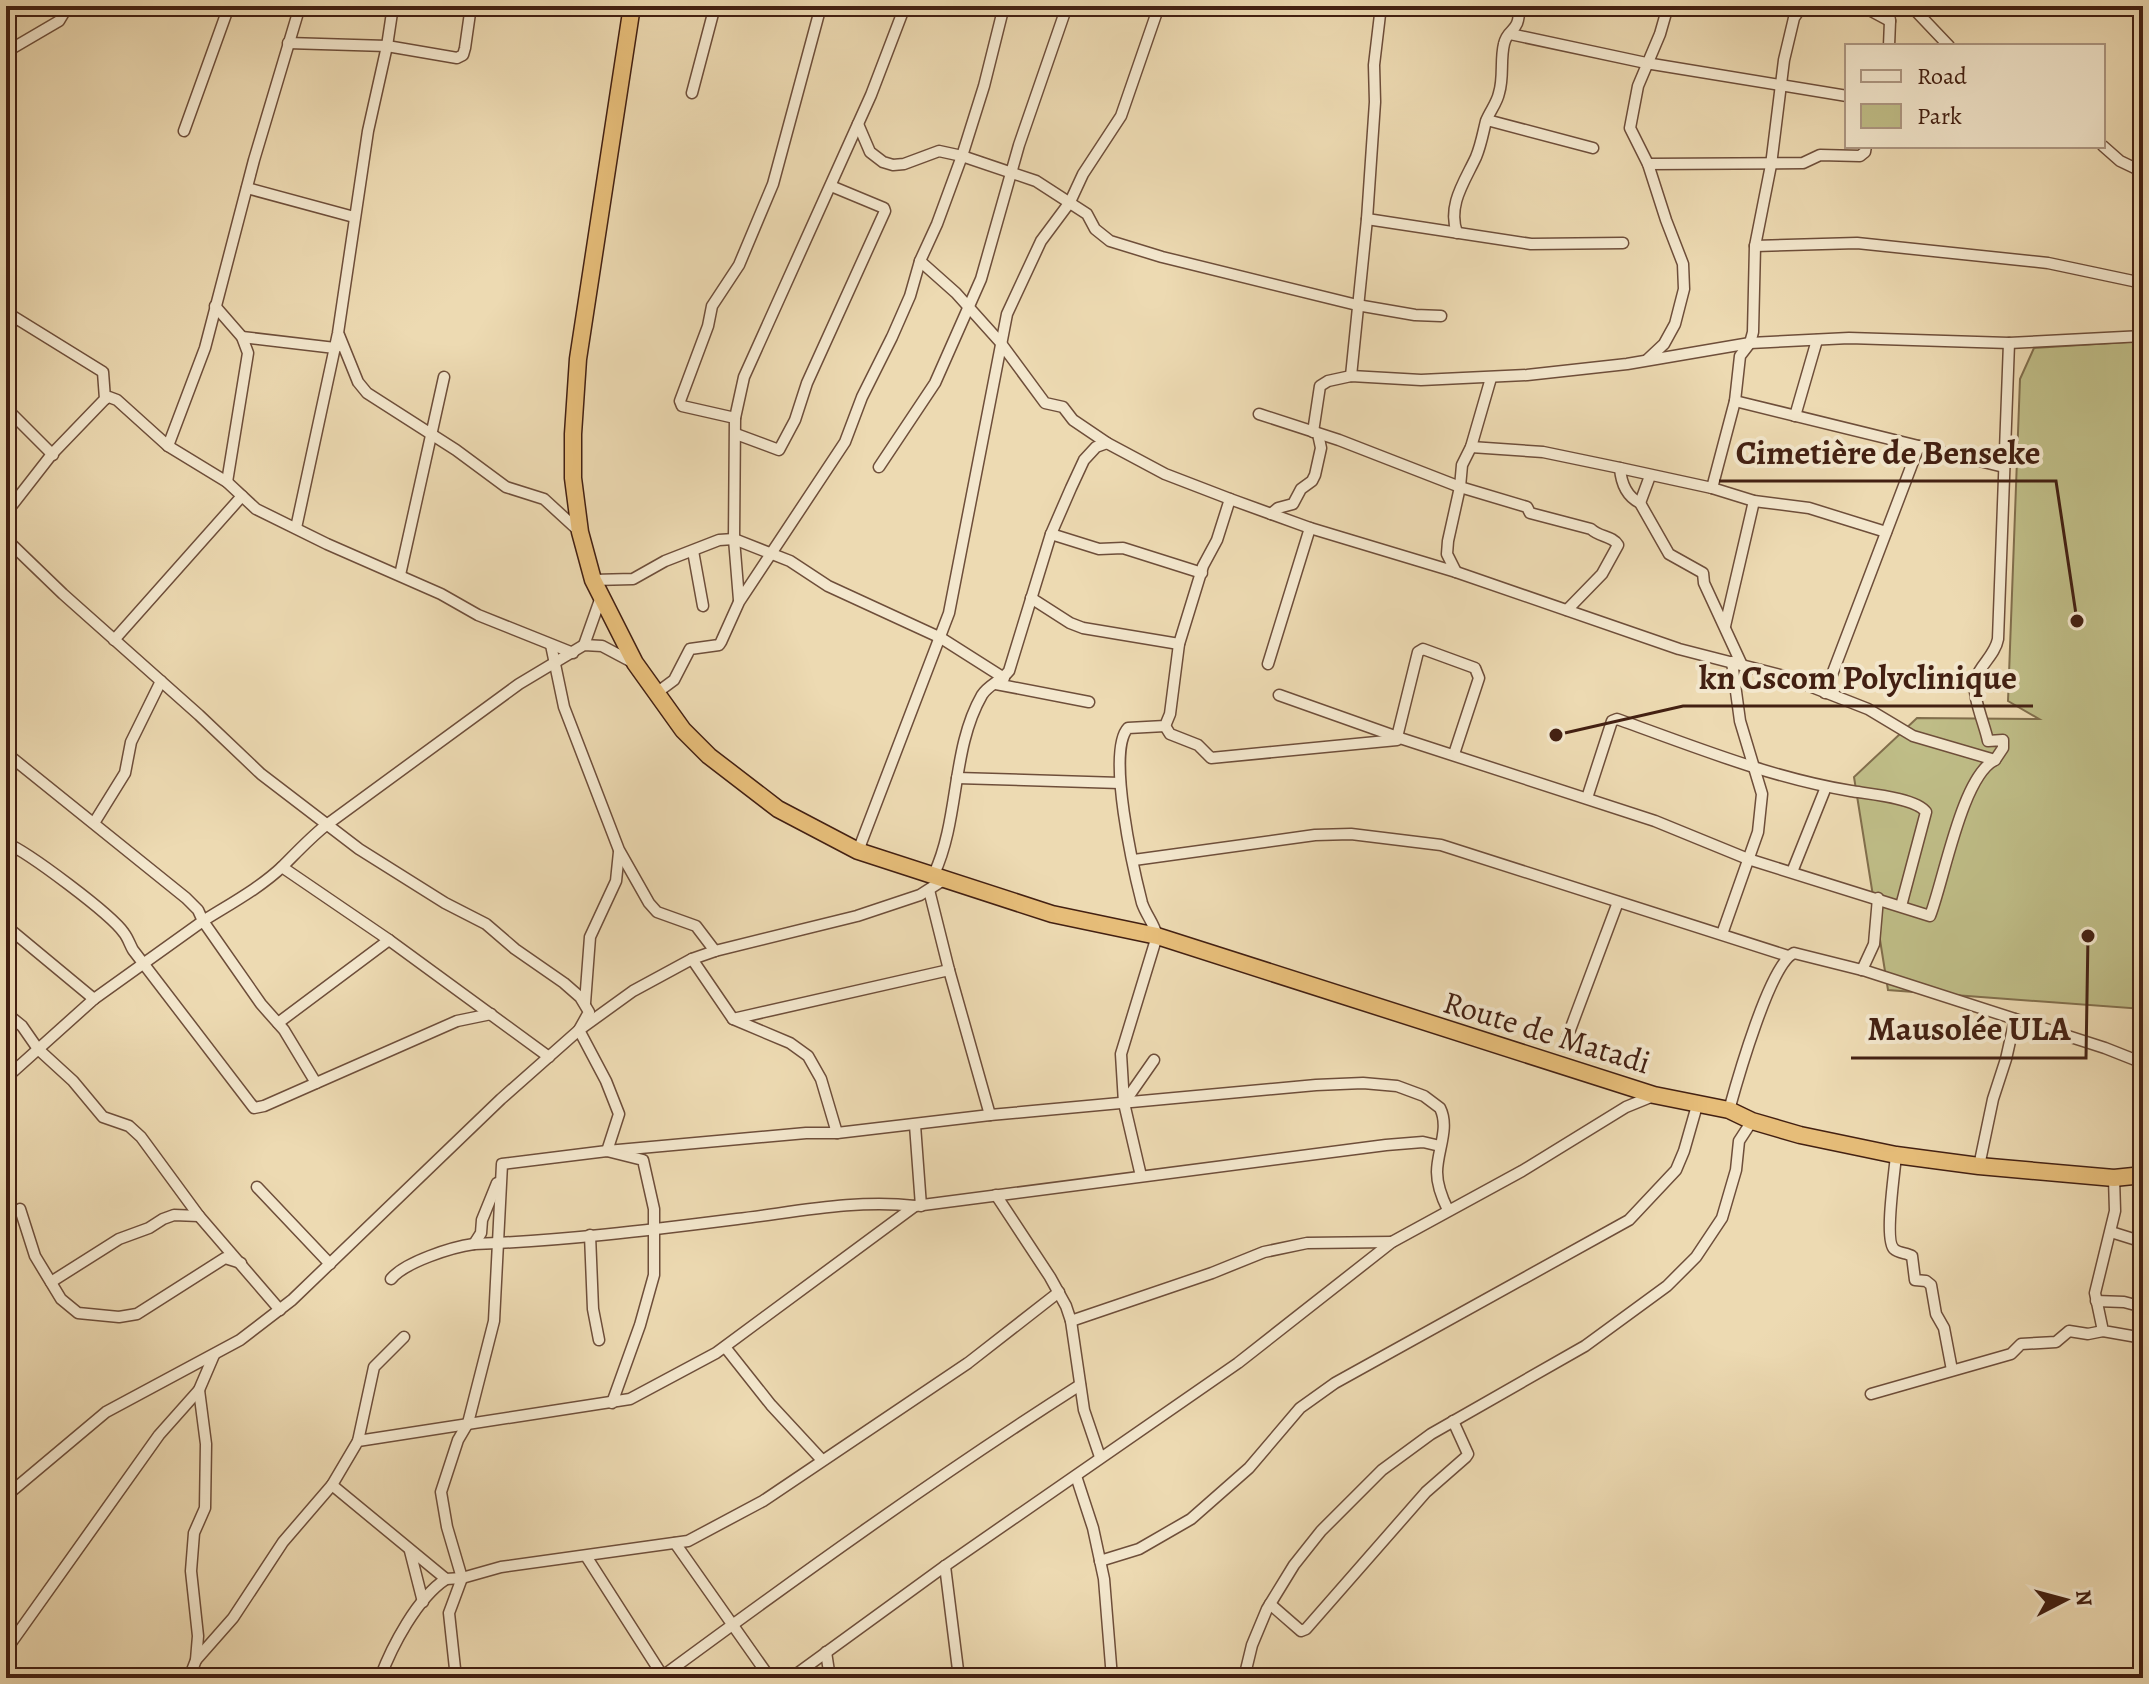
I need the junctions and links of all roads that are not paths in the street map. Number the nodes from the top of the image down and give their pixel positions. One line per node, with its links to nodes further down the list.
1 (68, 6): 28 (street)
2 (104, 6): 3 (street)
3 (111, 6)
4 (229, 6): 35 (street)
5 (300, 6): 24 (street)
6 (393, 6): 27 (street)
7 (471, 6): 27 (street)
8 (632, 6): 99 (highway, Route de Matadi)
9 (715, 6): 31 (street)
10 (821, 6): 75 (street)
11 (905, 6): 34 (street)
12 (1004, 6): 39 (street)
13 (1067, 6): 42 (street)
14 (1159, 6): 46 (street)
15 (1381, 6): 48 (street)
16 (1519, 6): 23 (street)
17 (1668, 6): 29 (street)
18 (1802, 6): 30 (street)
19 (1862, 6): 22 (street)
20 (1888, 6): 22 (street)
21 (1911, 6): 26 (street)
22 (1890, 21): 25 (street)
23 (1510, 34): 29 (street); 33 (street)
24 (288, 43): 27 (street); 45 (street)
25 (1889, 44)
26 (1947, 44)
27 (387, 46): 47 (street)
28 (6, 52)
29 (1646, 63): 30 (street); 40 (street)
30 (1780, 85): 32 (street); 41 (street)
31 (692, 93)
32 (1845, 96)
33 (1487, 120): 36 (street); 49 (street)
34 (858, 124): 39 (street); 44 (street)
35 (184, 131)
36 (1593, 148)
37 (1866, 148): 41 (street)
38 (2105, 148): 43 (street)
39 (962, 156): 42 (street); 52 (street)
40 (1648, 164): 41 (street); 66 (street)
41 (1771, 165): 51 (street)
42 (1011, 172): 46 (street); 56 (street)
43 (2143, 172)
44 (831, 186): 75 (street); 77 (street)
45 (247, 188): 47 (street); 55 (street)
46 (1070, 202): 54 (street); 63 (street)
47 (354, 217): 62 (street)
48 (1367, 219): 49 (street); 54 (street)
49 (1457, 233): 50 (street)
50 (1623, 243)
51 (1755, 246): 53 (street); 64 (street)
52 (920, 261): 56 (street); 105 (street)
53 (2143, 268)
54 (1357, 305): 58 (street); 67 (street)
55 (215, 306): 60 (street); 80 (street)
56 (969, 309): 63 (street); 84 (street)
57 (6, 312): 70 (street)
58 (1441, 316)
59 (2143, 336): 65 (street)
60 (242, 337): 62 (street); 88 (street)
61 (1817, 340): 64 (street); 65 (street); 74 (street)
62 (338, 342): 78 (street); 97 (street)
63 (1000, 342): 79 (street); 116 (street)
64 (1750, 343): 66 (street); 71 (street)
65 (2009, 343): 85 (street)
66 (1646, 361): 69 (street)
67 (1351, 376): 69 (street); 76 (street)
68 (444, 377): 78 (street)
69 (1491, 378): 82 (street)
70 (105, 399): 80 (street); 83 (street)
71 (1735, 401): 74 (street); 90 (street)
72 (6, 408): 83 (street)
73 (1259, 414): 76 (street)
74 (1795, 416): 81 (street)
75 (735, 418): 77 (street)
76 (1315, 433): 89 (street); 96 (street)
77 (736, 434): 103 (street)
78 (430, 435): 99 (street); 108 (street)
79 (1107, 443): 92 (street); 101 (street)
80 (168, 446): 88 (street)
81 (1919, 446): 85 (street); 100 (street)
82 (1471, 447): 86 (street); 89 (street)
83 (53, 455): 95 (street)
84 (879, 467)
85 (2004, 467): 136 (street)
86 (1620, 468): 87 (street); 94 (street)
87 (1650, 476): 90 (street); 94 (street)
88 (227, 482): 91 (street)
89 (1460, 487): 106 (street); 114 (street)
90 (1712, 488): 93 (street)
91 (242, 496): 97 (street); 117 (street)
92 (1230, 499): 96 (street); 107 (street)
93 (1754, 501): 100 (street); 115 (street)
94 (1640, 503): 115 (street)
95 (6, 513)
96 (1271, 514): 98 (street)
97 (296, 528): 108 (street)
98 (1310, 528): 106 (street); 125 (street)
99 (580, 532): 109 (highway, Route de Matadi)
100 (1886, 532): 128 (street)
101 (1051, 534): 107 (street); 111 (street)
102 (6, 539): 117 (street)
103 (734, 539): 104 (street); 105 (street); 112 (street)
104 (693, 551): 109 (street); 113 (street)
105 (772, 554): 112 (street); 116 (street)
106 (1456, 572): 114 (street)
107 (1202, 573): 118 (street)
108 (400, 575): 119 (street)
109 (593, 580): 110 (highway, Route de Matadi)
110 (601, 597): 120 (street); 122 (highway, Route de Matadi)
111 (1031, 598): 118 (street); 127 (street)
112 (739, 602): 129 (street)
113 (703, 606)
114 (1567, 610): 123 (street)
115 (1725, 626): 123 (street)
116 (941, 638): 127 (street); 146 (street)
117 (114, 640): 126 (street)
118 (1179, 644): 132 (street)
119 (551, 645): 121 (street); 124 (street)
120 (584, 645): 121 (street); 122 (street)
121 (573, 653): 124 (street)
122 (635, 663): 129 (highway, Route de Matadi)
123 (1737, 663): 128 (street); 137 (street)
124 (553, 664): 143 (street); 145 (street)
125 (1268, 664)
126 (161, 681): 142 (street); 143 (street)
127 (1000, 681): 131 (street); 138 (street)
128 (1825, 693): 136 (street)
129 (655, 694): 146 (highway, Route de Matadi)
130 (1279, 695): 133 (street)
131 (1089, 702)
132 (1165, 726): 133 (street); 139 (street)
133 (1400, 738): 135 (street); 135 (street)
134 (6, 753): 142 (street)
135 (1454, 754): 141 (street)
136 (1995, 760): 154 (street)
137 (1756, 767): 140 (street); 141 (street); 147 (street)
138 (957, 778): 139 (street); 151 (street)
139 (1120, 783): 148 (street)
140 (1826, 787): 150 (street); 154 (street)
141 (1587, 798): 147 (street)
142 (94, 823): 155 (street)
143 (325, 826): 149 (street); 167 (street)
144 (6, 843): 163 (street)
145 (619, 850): 160 (street); 167 (street)
146 (858, 851): 151 (highway, Route de Matadi)
147 (1748, 859): 150 (street); 157 (street)
148 (1134, 860): 153 (street); 158 (street)
149 (282, 867): 155 (street); 159 (street)
150 (1792, 872): 152 (street)
151 (937, 881): 158 (highway, Route de Matadi); 160 (street); 164 (street)
152 (1878, 898): 154 (street); 165 (street)
153 (1618, 902): 157 (street); 174 (street)
154 (1901, 906)
155 (203, 921): 163 (street); 172 (street)
156 (6, 926): 166 (street)
157 (1722, 934): 161 (street)
158 (1157, 936): 181 (highway, Route de Matadi); 183 (street)
159 (389, 940): 169 (street); 172 (street)
160 (715, 951): 162 (street)
161 (1788, 956): 165 (street); 184 (street)
162 (692, 959): 170 (street); 173 (street)
163 (144, 964): 166 (street); 180 (street)
164 (949, 970): 170 (street); 185 (street)
165 (1862, 970): 171 (street)
166 (94, 999): 175 (street)
167 (585, 1003): 173 (street)
168 (6, 1013): 175 (street)
169 (491, 1014): 176 (street); 180 (street)
170 (733, 1019): 189 (street)
171 (2015, 1019): 178 (street); 194 (street)
172 (278, 1023): 180 (street)
173 (579, 1030): 176 (street); 192 (street)
174 (1564, 1046)
175 (38, 1049): 179 (street); 204 (street)
176 (549, 1057): 213 (street)
177 (1154, 1060): 183 (street)
178 (2143, 1063)
179 (6, 1078)
180 (316, 1083)
181 (1654, 1095): 182 (highway, Route de Matadi); 203 (street)
182 (1698, 1102): 184 (highway, Route de Matadi); 245 (street)
183 (1124, 1103): 185 (street); 190 (street); 197 (street)
184 (1729, 1110): 186 (highway, Route de Matadi)
185 (990, 1115): 187 (street)
186 (1752, 1121): 193 (highway, Route de Matadi); 234 (street)
187 (915, 1125): 189 (street); 201 (street)
188 (2143, 1125): 191 (street)
189 (837, 1133): 192 (street)
190 (1440, 1146): 197 (street); 203 (street)
191 (2143, 1146)
192 (607, 1151): 195 (street); 205 (street)
193 (1896, 1155): 194 (highway, Route de Matadi); 227 (street)
194 (1979, 1166): 198 (highway, Route de Matadi)
195 (501, 1175): 210 (street); 211 (street)
196 (2143, 1175): 198 (highway, Route de Matadi)
197 (1141, 1176): 200 (street)
198 (2114, 1178): 206 (street)
199 (257, 1187): 213 (street)
200 (996, 1195): 201 (street); 216 (street)
201 (918, 1206): 205 (street); 225 (street)
202 (20, 1209): 215 (street)
203 (1448, 1210): 208 (street)
204 (199, 1216): 212 (street); 215 (street)
205 (652, 1230): 207 (street); 228 (street)
206 (2111, 1232): 209 (street); 217 (street)
207 (590, 1235): 210 (street); 224 (street)
208 (1392, 1242): 220 (street); 237 (street)
209 (2143, 1242)
210 (499, 1243): 211 (street); 235 (street)
211 (474, 1244): 214 (street)
212 (243, 1264): 215 (street); 219 (street)
213 (330, 1264): 219 (street)
214 (391, 1279)
215 (51, 1282)
216 (1059, 1292): 220 (street); 238 (street)
217 (2096, 1301): 218 (street); 221 (street)
218 (2143, 1307)
219 (280, 1310): 226 (street)
220 (1071, 1321): 229 (street)
221 (2103, 1331): 223 (street); 227 (street)
222 (404, 1337): 236 (street)
223 (2143, 1338)
224 (599, 1340)
225 (725, 1347): 232 (street); 238 (street)
226 (214, 1355): 230 (street); 241 (street)
227 (1952, 1370): 231 (street)
228 (618, 1383): 232 (street); 233 (street)
229 (1080, 1385): 237 (street); 251 (street)
230 (199, 1390): 252 (street); 254 (street)
231 (1871, 1394)
232 (630, 1399): 233 (street)
233 (612, 1403): 235 (street)
234 (1453, 1421): 250 (street); 250 (street)
235 (468, 1423): 236 (street); 247 (street)
236 (358, 1441): 240 (street)
237 (1100, 1457): 239 (street)
238 (821, 1459): 242 (street)
239 (1076, 1476): 245 (street); 246 (street)
240 (332, 1485): 243 (street); 254 (street)
241 (6, 1496)
242 (675, 1543): 244 (street); 251 (street)
243 (409, 1549): 248 (street); 249 (street)
244 (586, 1556): 247 (street); 255 (street)
245 (1100, 1561): 263 (street)
246 (945, 1566): 253 (street); 262 (street)
247 (462, 1578): 248 (street); 258 (street)
248 (446, 1579): 249 (street)
249 (423, 1602): 257 (street)
250 (1270, 1604): 264 (street)
251 (732, 1623): 255 (street); 259 (street)
252 (6, 1650)
253 (826, 1652): 260 (street); 261 (street)
254 (196, 1660): 256 (street)
255 (662, 1677)
256 (189, 1678)
257 (380, 1678)
258 (456, 1678)
259 (770, 1678)
260 (791, 1678)
261 (830, 1678)
262 (959, 1678)
263 (1112, 1678)
264 (1244, 1678)

